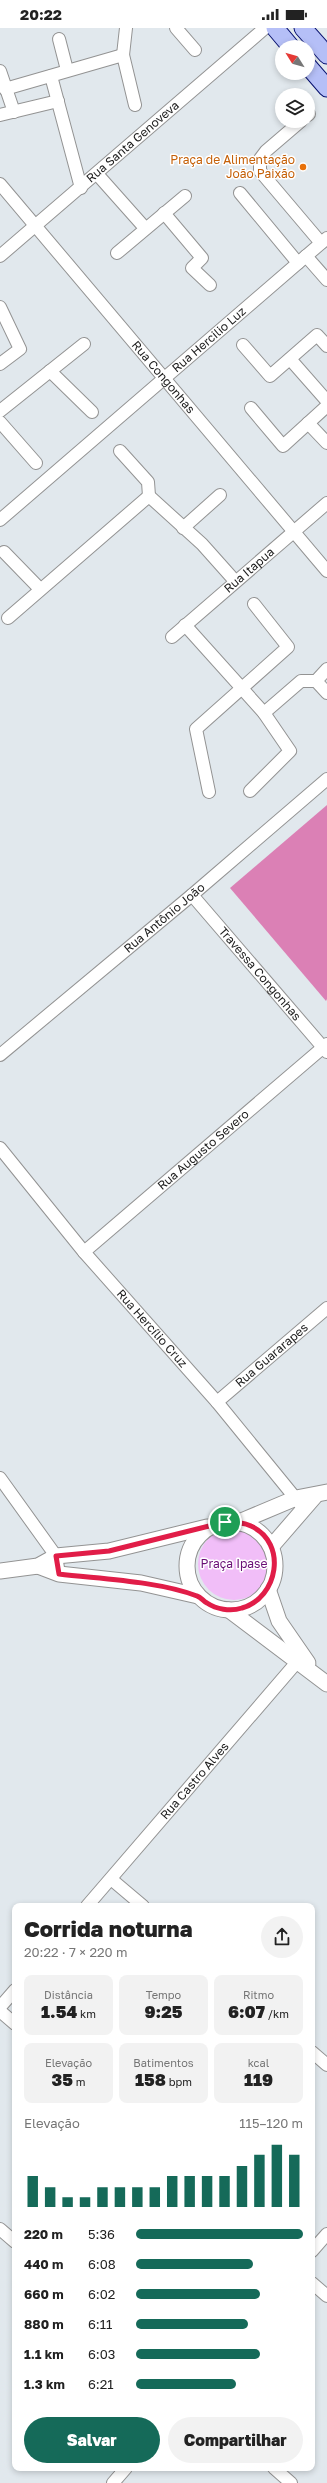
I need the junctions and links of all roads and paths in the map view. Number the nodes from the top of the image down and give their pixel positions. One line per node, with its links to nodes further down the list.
1 (126, 28): 9 (street)
2 (176, 28): 8 (street)
3 (265, 28): 22 (street, Rua Santa Genoveva)
4 (275, 28): 7 (main road)
5 (303, 28): 10 (main road)
6 (58, 39): 11 (street)
7 (286, 40)
8 (195, 50)
9 (123, 55): 11 (street); 18 (street)
10 (327, 55)
11 (67, 70): 14 (street)
12 (0, 71): 16 (street)
13 (315, 74): 15 (main road)
14 (51, 76): 16 (street); 17 (street)
15 (327, 88)
16 (5, 89): 19 (street)
17 (58, 101): 19 (street); 24 (street)
18 (135, 105)
19 (14, 112): 20 (street)
20 (0, 115)
21 (293, 128): 30 (street)
22 (97, 174): 24 (street, Rua Santa Genoveva); 29 (street)
23 (0, 184): 28 (street, Rua Congonhas)
24 (81, 188): 28 (street, Rua Santa Genoveva)
25 (240, 193): 33 (street)
26 (185, 196): 27 (street)
27 (164, 213): 29 (street); 35 (street)
28 (36, 225): 32 (street, Rua Santa Genoveva); 43 (street, Rua Congonhas)
29 (145, 228): 31 (street)
30 (324, 240): 33 (street, Rua Hercilio Luz)
31 (117, 253)
32 (0, 256)
33 (302, 259): 34 (street); 43 (street, Rua Hercilio Luz)
34 (327, 280)
35 (210, 285)
36 (0, 307): 41 (street)
37 (84, 344): 42 (street)
38 (243, 345): 40 (street)
39 (327, 346): 40 (street)
40 (290, 359): 44 (street)
41 (0, 364)
42 (50, 371): 47 (street); 48 (street)
43 (163, 379): 57 (street, Rua Hercilio Luz); 59 (street, Rua Congonhas)
44 (327, 401)
45 (327, 406): 50 (street)
46 (251, 408): 50 (street)
47 (0, 411)
48 (92, 412)
49 (0, 422): 53 (street)
50 (308, 424): 51 (street)
51 (327, 443)
52 (120, 451): 55 (street)
53 (36, 463)
54 (220, 495): 58 (street)
55 (149, 496): 58 (street); 63 (street)
56 (327, 503): 59 (street, Rua Itapua)
57 (0, 520)
58 (183, 528): 62 (street)
59 (293, 531): 61 (street, Rua Congonhas); 62 (street, Rua Itapua)
60 (4, 552): 63 (street)
61 (327, 571)
62 (235, 581): 66 (street, Rua Itapua)
63 (40, 589): 65 (street)
64 (254, 604): 70 (street)
65 (8, 618)
66 (185, 625): 67 (street, Rua Itapua); 70 (street)
67 (172, 637)
68 (327, 669): 69 (street)
69 (316, 681): 71 (street); 72 (street)
70 (243, 689): 72 (street); 75 (street)
71 (327, 693)
72 (264, 713): 74 (street)
73 (327, 779): 76 (street, Rua Antônio João)
74 (250, 791)
75 (209, 792)
76 (192, 895): 77 (street, Travessa Congonhas); 78 (street, Rua Antônio João)
77 (326, 1048): 80 (street, Rua Augusto Severo)
78 (0, 1055)
79 (0, 1148): 80 (street, Rua Hercílio Cruz)
80 (84, 1252): 82 (street, Rua Hercílio Cruz)
81 (327, 1308): 82 (street, Rua Guararapes)
82 (217, 1402): 85 (street, Rua Hercílio Cruz)
83 (0, 1478): 89 (street)
84 (322, 1493): 85 (street)
85 (300, 1504): 86 (street); 88 (street)
86 (239, 1522): 87 (street); 88 (street)
87 (211, 1526): 89 (street); 96 (street)
88 (271, 1547): 95 (street)
89 (56, 1556): 90 (street); 93 (street)
90 (38, 1566): 91 (street); 93 (street)
91 (19, 1570): 92 (street); 94 (street)
92 (0, 1571)
93 (59, 1574): 96 (street)
94 (0, 1575)
95 (268, 1589): 97 (street); 98 (street)
96 (198, 1596): 97 (street)
97 (229, 1610): 98 (street)
98 (300, 1658): 99 (street); 100 (street, Rua Castro Alves)
99 (327, 1684)
100 (111, 1878): 101 (street, Rua Castro Alves); 102 (street)
101 (90, 1903)
102 (140, 1903)
103 (12, 1993): 104 (street)
104 (0, 2007)
105 (0, 2011): 106 (street)
106 (12, 2021)
107 (315, 2055): 108 (street)
108 (327, 2065)
109 (0, 2228): 111 (street)
110 (327, 2234): 112 (street)
111 (12, 2239)
112 (315, 2248)
113 (315, 2286): 114 (street)
114 (327, 2296)
115 (123, 2471): 117 (street)
116 (277, 2471): 118 (street)
117 (113, 2483)
118 (291, 2483)

